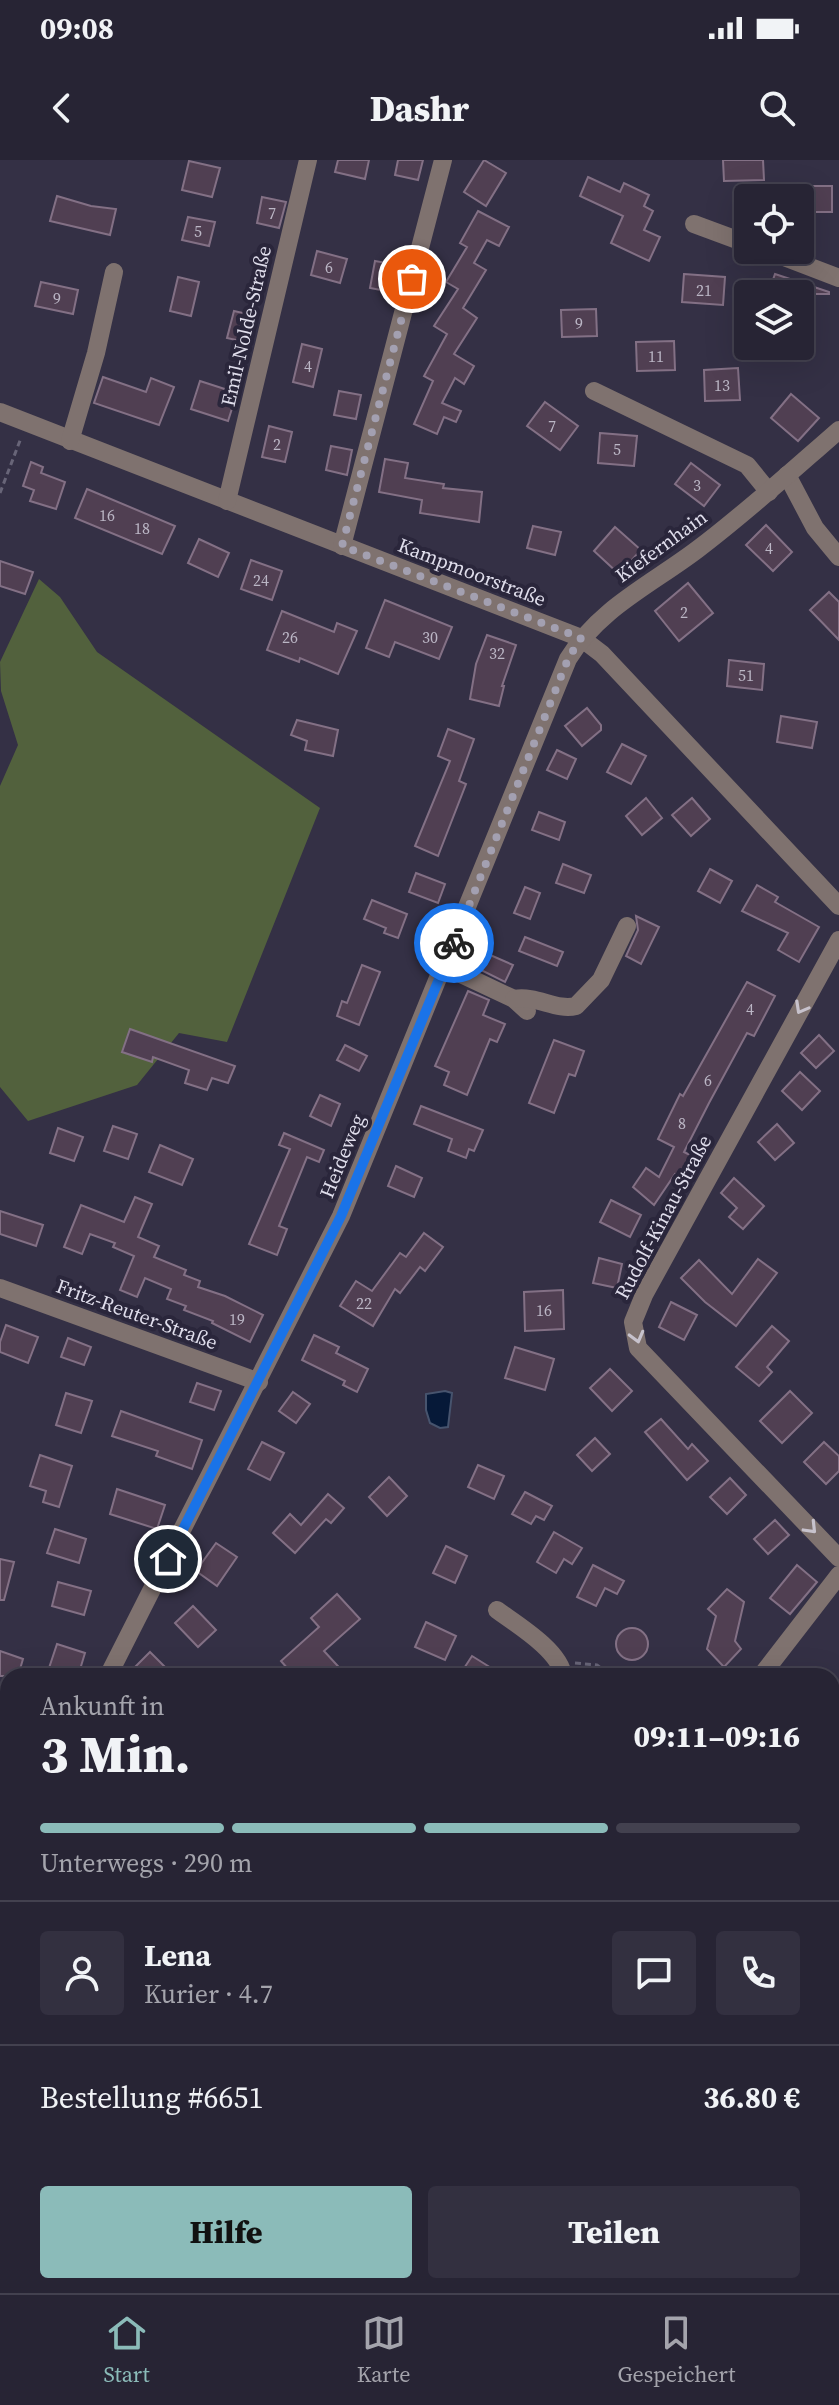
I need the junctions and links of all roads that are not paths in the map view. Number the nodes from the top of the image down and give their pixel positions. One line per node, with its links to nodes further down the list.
1 (308, 160): 14 (street, Emil-Nolde-Straße)
2 (443, 160): 15 (street)
3 (694, 224): 4 (street)
4 (734, 239)
5 (802, 264): 7 (street)
6 (114, 272): 11 (street)
7 (839, 278)
8 (594, 391): 13 (street)
9 (0, 412): 11 (street, Kampmoorstraße)
10 (839, 430): 12 (street, Kiefernhain)
11 (70, 441): 14 (street, Kampmoorstraße)
12 (787, 475): 13 (street, Kiefernhain); 16 (street)
13 (769, 492): 17 (street, Kiefernhain)
14 (227, 501): 15 (street, Kampmoorstraße)
15 (342, 546): 17 (street, Kampmoorstraße)
16 (839, 557)
17 (581, 638): 18 (street, Kampmoorstraße); 21 (street, Heideweg)
18 (839, 906)
19 (627, 926): 21 (street)
20 (839, 940): 24 (street, Rudolf-Kinau-Straße, one-way to 24)
21 (444, 966): 23 (street, Heideweg)
22 (0, 1288): 23 (street, Fritz-Reuter-Straße)
23 (259, 1382): 27 (street, Heideweg)
24 (839, 1558)
25 (839, 1575): 29 (street)
26 (497, 1610): 28 (street)
27 (112, 1668)
28 (560, 1668)
29 (767, 1668)

